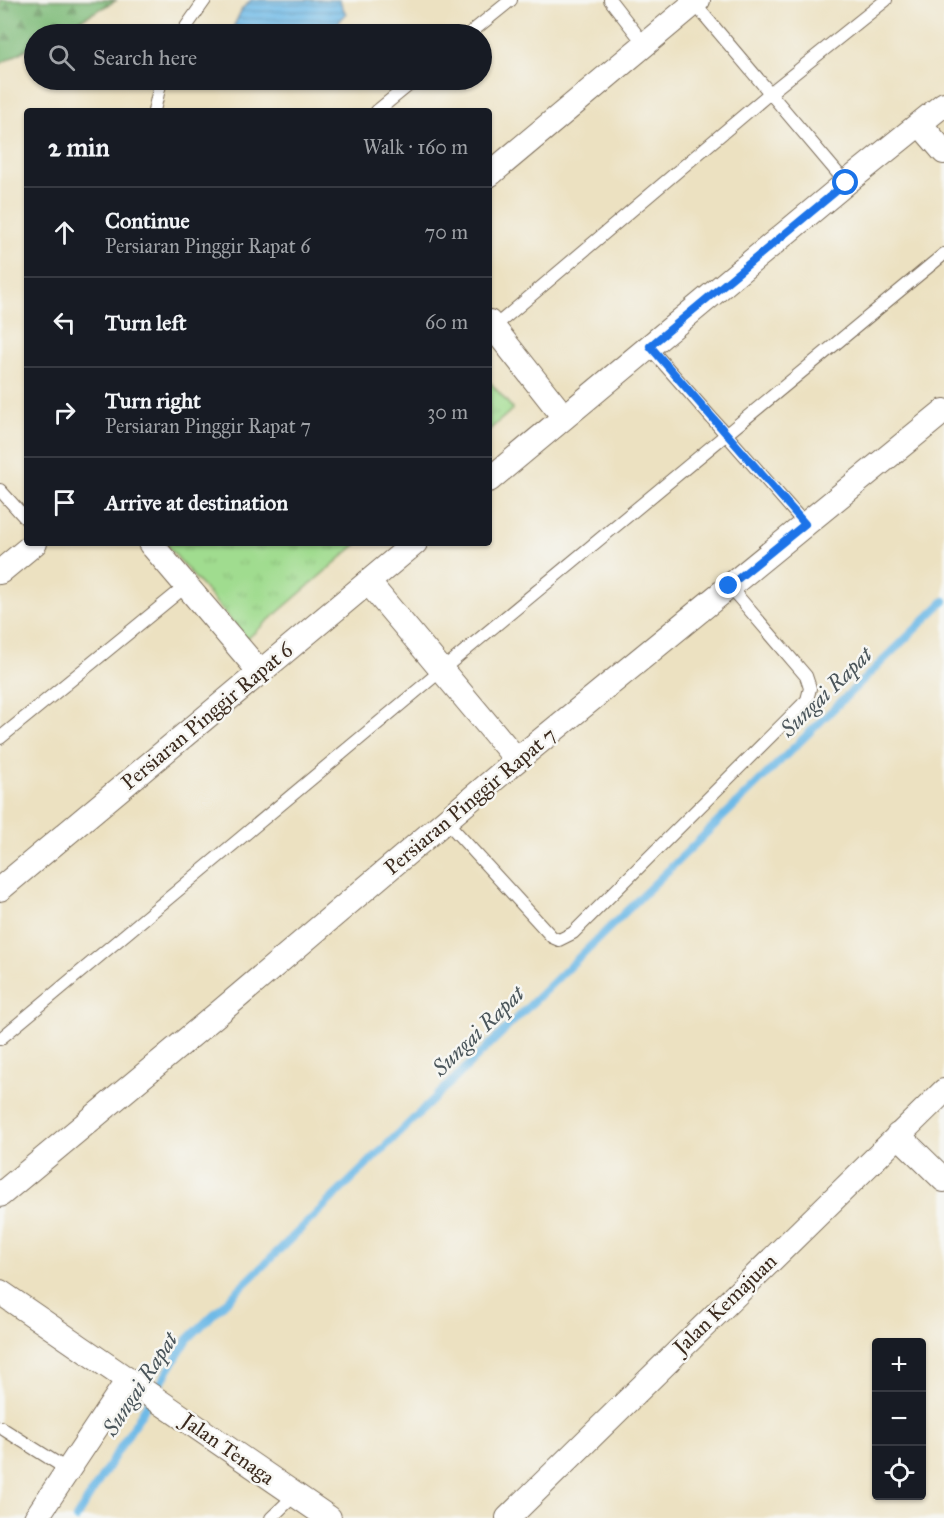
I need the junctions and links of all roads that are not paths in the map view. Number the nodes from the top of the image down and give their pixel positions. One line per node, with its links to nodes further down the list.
1 (205, 0): 6 (lane)
2 (510, 0): 7 (lane)
3 (610, 0): 8 (lane)
4 (886, 0): 11 (lane)
5 (696, 2): 8 (street); 11 (lane)
6 (188, 24)
7 (481, 24)
8 (645, 45): 17 (street)
9 (159, 90): 13 (lane)
10 (403, 90): 14 (lane)
11 (770, 93): 18 (lane); 20 (lane)
12 (944, 104): 15 (street)
13 (155, 108)
14 (381, 108)
15 (920, 124): 16 (street); 18 (street)
16 (944, 153)
17 (492, 172)
18 (846, 183): 22 (street)
19 (944, 254): 25 (lane)
20 (492, 323)
21 (492, 325): 24 (street)
22 (650, 346): 24 (street); 25 (lane)
23 (944, 411): 29 (street, Persiaran Pinggir Rapat 7)
24 (564, 417): 26 (street)
25 (726, 434): 29 (lane); 37 (lane)
26 (492, 477)
27 (0, 490): 28 (lane)
28 (24, 517)
29 (805, 524): 36 (street, Persiaran Pinggir Rapat 7)
30 (30, 546): 33 (street)
31 (153, 546): 35 (street)
32 (411, 546): 34 (street, Persiaran Pinggir Rapat 6)
33 (0, 572)
34 (368, 582): 37 (street); 38 (street, Persiaran Pinggir Rapat 6)
35 (186, 586): 38 (street); 39 (lane)
36 (729, 586): 40 (street, Persiaran Pinggir Rapat 7); 41 (lane)
37 (443, 669): 40 (street); 43 (lane)
38 (260, 672): 42 (street, Persiaran Pinggir Rapat 6)
39 (0, 738)
40 (517, 760): 41 (street, Persiaran Pinggir Rapat 7)
41 (446, 821): 47 (street, Persiaran Pinggir Rapat 7)
42 (0, 889)
43 (0, 1039)
44 (944, 1091): 45 (street, Jalan Kemajuan)
45 (898, 1135): 46 (street); 56 (street, Jalan Kemajuan)
46 (944, 1180)
47 (0, 1195)
48 (0, 1292): 49 (street, Jalan Tenaga)
49 (134, 1384): 51 (street); 52 (street, Jalan Tenaga)
50 (0, 1427): 51 (lane)
51 (68, 1470): 53 (street)
52 (295, 1495): 54 (lane); 55 (street, Jalan Tenaga)
53 (36, 1518)
54 (271, 1518)
55 (329, 1518)
56 (508, 1518)

